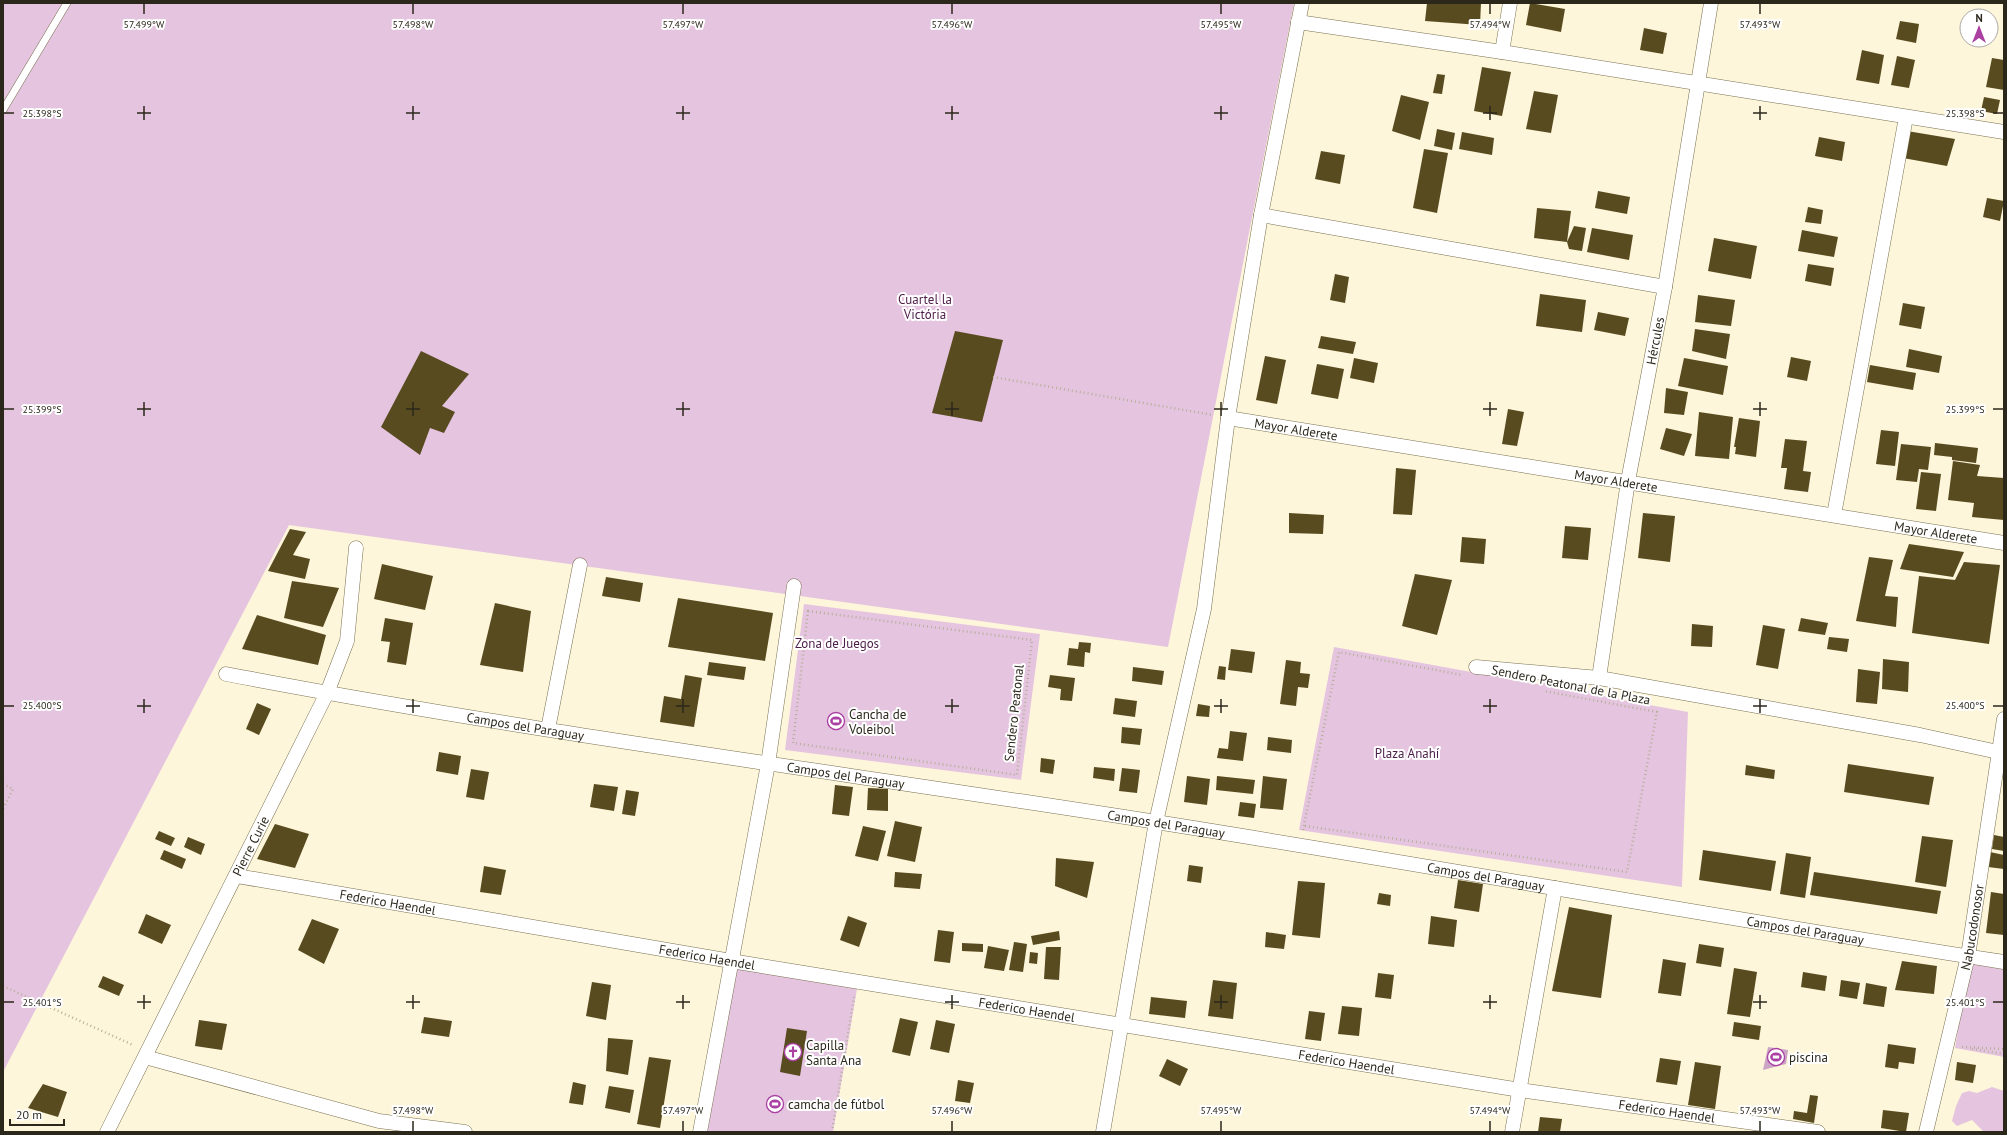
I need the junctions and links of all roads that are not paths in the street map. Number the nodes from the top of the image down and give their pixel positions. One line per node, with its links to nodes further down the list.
1 (66, 3): 8 (lane)
2 (1302, 3): 5 (street)
3 (1510, 3): 6 (street)
4 (1711, 3): 7 (street, Hércules)
5 (1298, 22): 6 (street); 11 (street)
6 (1502, 52): 7 (street)
7 (1698, 84): 9 (street); 12 (street, Hércules)
8 (3, 110)
9 (1906, 117): 10 (street); 15 (street)
10 (2004, 132)
11 (1261, 215): 12 (street); 13 (street)
12 (1665, 287): 14 (street, Hércules)
13 (1228, 418): 14 (street, Mayor Alderete); 28 (street)
14 (1628, 482): 15 (street, Mayor Alderete); 22 (street, Hércules)
15 (1834, 515): 16 (street, Mayor Alderete)
16 (2004, 543)
17 (356, 548): 23 (street, Pierre Curie)
18 (580, 565): 25 (street)
19 (794, 586): 27 (street)
20 (1476, 667): 22 (street)
21 (226, 674): 23 (street, Campos del Paraguay)
22 (1599, 678): 26 (street)
23 (326, 693): 25 (street, Campos del Paraguay); 29 (street, Pierre Curie)
24 (2004, 719): 26 (street, Nabucodonosor)
25 (548, 729): 27 (street, Campos del Paraguay)
26 (1998, 752): 31 (street, Nabucodonosor)
27 (768, 764): 28 (street, Campos del Paraguay); 32 (street)
28 (1156, 822): 30 (street, Campos del Paraguay); 34 (street)
29 (237, 876): 32 (street, Federico Haendel); 35 (street, Pierre Curie)
30 (1555, 888): 31 (street, Campos del Paraguay); 36 (street)
31 (1968, 956): 33 (street, Campos del Paraguay); 43 (street, Nabucodonosor)
32 (732, 961): 34 (street, Federico Haendel); 39 (street)
33 (2004, 962)
34 (1122, 1024): 36 (street, Federico Haendel); 40 (street)
35 (146, 1054): 37 (street, Pierre Curie); 38 (street)
36 (1520, 1090): 41 (street); 42 (street, Federico Haendel)
37 (107, 1132)
38 (465, 1132)
39 (700, 1132)
40 (1103, 1132)
41 (1512, 1132)
42 (1818, 1132)
43 (1926, 1132)

